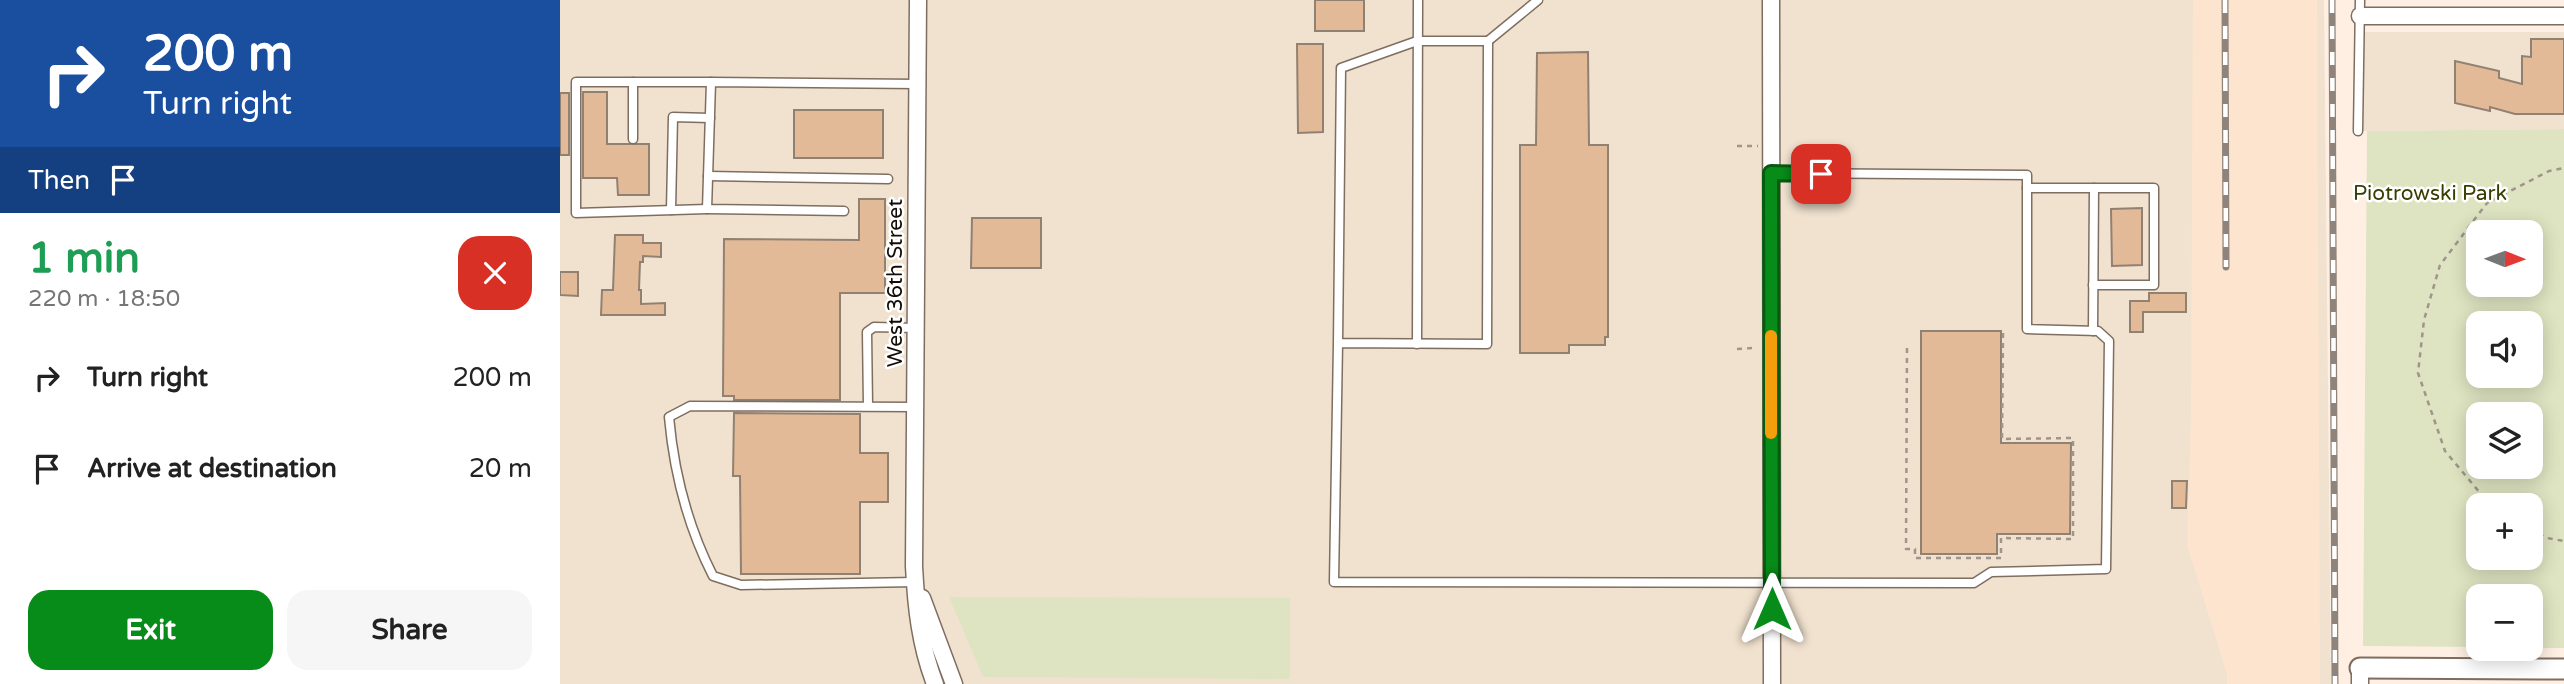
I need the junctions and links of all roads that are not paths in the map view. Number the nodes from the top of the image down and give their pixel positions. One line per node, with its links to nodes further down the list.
1 (918, 0): 11 (street, West 36th Street)
2 (1418, 0): 7 (lane)
3 (1538, 0): 8 (lane)
4 (1771, 0): 15 (street)
5 (2360, 8): 6 (street); 13 (lane)
6 (2564, 16)
7 (1417, 41): 8 (lane); 26 (lane); 27 (lane)
8 (1488, 41): 27 (lane)
9 (633, 82): 10 (lane); 14 (lane); 21 (lane)
10 (711, 82): 11 (lane); 12 (lane)
11 (918, 84): 24 (street, West 36th Street)
12 (709, 118): 16 (lane); 21 (lane)
13 (2358, 131)
14 (633, 139)
15 (1771, 173): 18 (lane); 31 (street)
16 (708, 176): 17 (lane); 20 (lane)
17 (888, 179)
18 (2026, 188): 19 (lane); 25 (lane)
19 (2094, 188): 23 (lane); 23 (lane)
20 (707, 209): 21 (lane); 22 (lane)
21 (671, 210)
22 (844, 211)
23 (2093, 285): 25 (lane)
24 (916, 328): 28 (lane); 29 (street, West 36th Street)
25 (2093, 331): 31 (lane)
26 (1338, 343): 27 (lane); 31 (lane)
27 (1417, 344)
28 (868, 406): 29 (lane); 30 (lane)
29 (915, 407): 30 (street, West 36th Street)
30 (914, 574): 34 (street, West 36th Street); 35 (street, West 36th Street)
31 (1772, 584): 36 (street)
32 (2564, 669): 33 (street)
33 (2360, 676)
34 (935, 684)
35 (954, 684)
36 (1772, 684)

